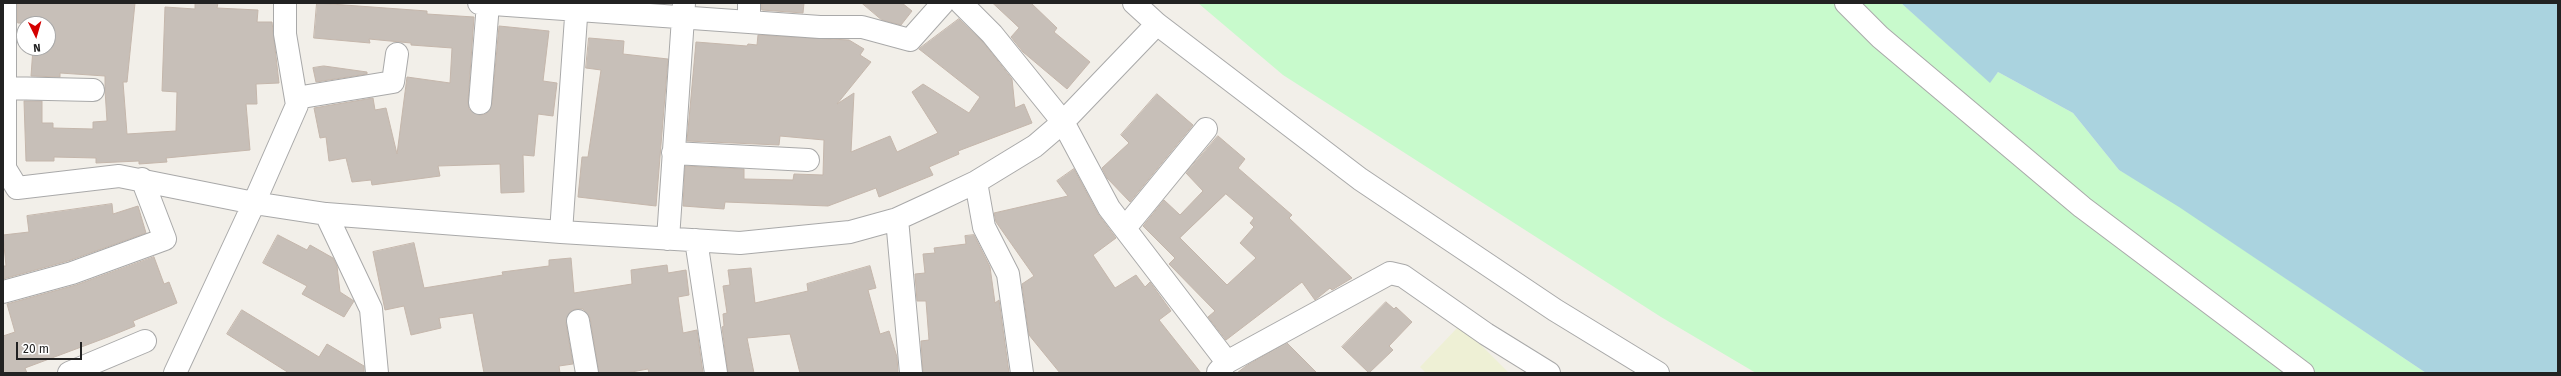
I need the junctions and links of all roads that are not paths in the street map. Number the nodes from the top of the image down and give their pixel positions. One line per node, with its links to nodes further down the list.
1 (5, 3): 13 (street)
2 (285, 3): 15 (street)
3 (484, 3): 8 (street); 16 (street)
4 (943, 3): 10 (street)
5 (960, 3): 17 (street)
6 (1134, 3): 11 (street)
7 (1846, 3): 44 (street)
8 (577, 6): 9 (street); 28 (street)
9 (683, 10): 10 (street); 19 (street)
10 (749, 12)
11 (1157, 24): 17 (street); 43 (street)
12 (397, 54): 15 (street)
13 (4, 88): 14 (street); 21 (street)
14 (93, 90)
15 (296, 98): 24 (street)
16 (480, 103)
17 (1063, 122): 23 (street); 27 (street)
18 (1206, 129): 27 (street)
19 (673, 153): 20 (street); 29 (street)
20 (808, 160)
21 (4, 165): 22 (street)
22 (142, 179): 24 (street); 31 (street)
23 (976, 182): 26 (street); 41 (street)
24 (254, 203): 25 (street); 36 (street)
25 (326, 214): 28 (street); 37 (street)
26 (897, 219): 30 (street); 40 (street)
27 (1125, 228): 34 (street)
28 (561, 232): 29 (street)
29 (668, 239): 30 (street)
30 (696, 240): 39 (street)
31 (3, 292)
32 (578, 321): 38 (street)
33 (145, 341): 35 (street)
34 (1222, 368): 42 (street)
35 (69, 373)
36 (175, 373)
37 (377, 373)
38 (587, 373)
39 (716, 373)
40 (911, 373)
41 (1022, 373)
42 (1549, 373)
43 (1658, 373)
44 (2303, 373)

